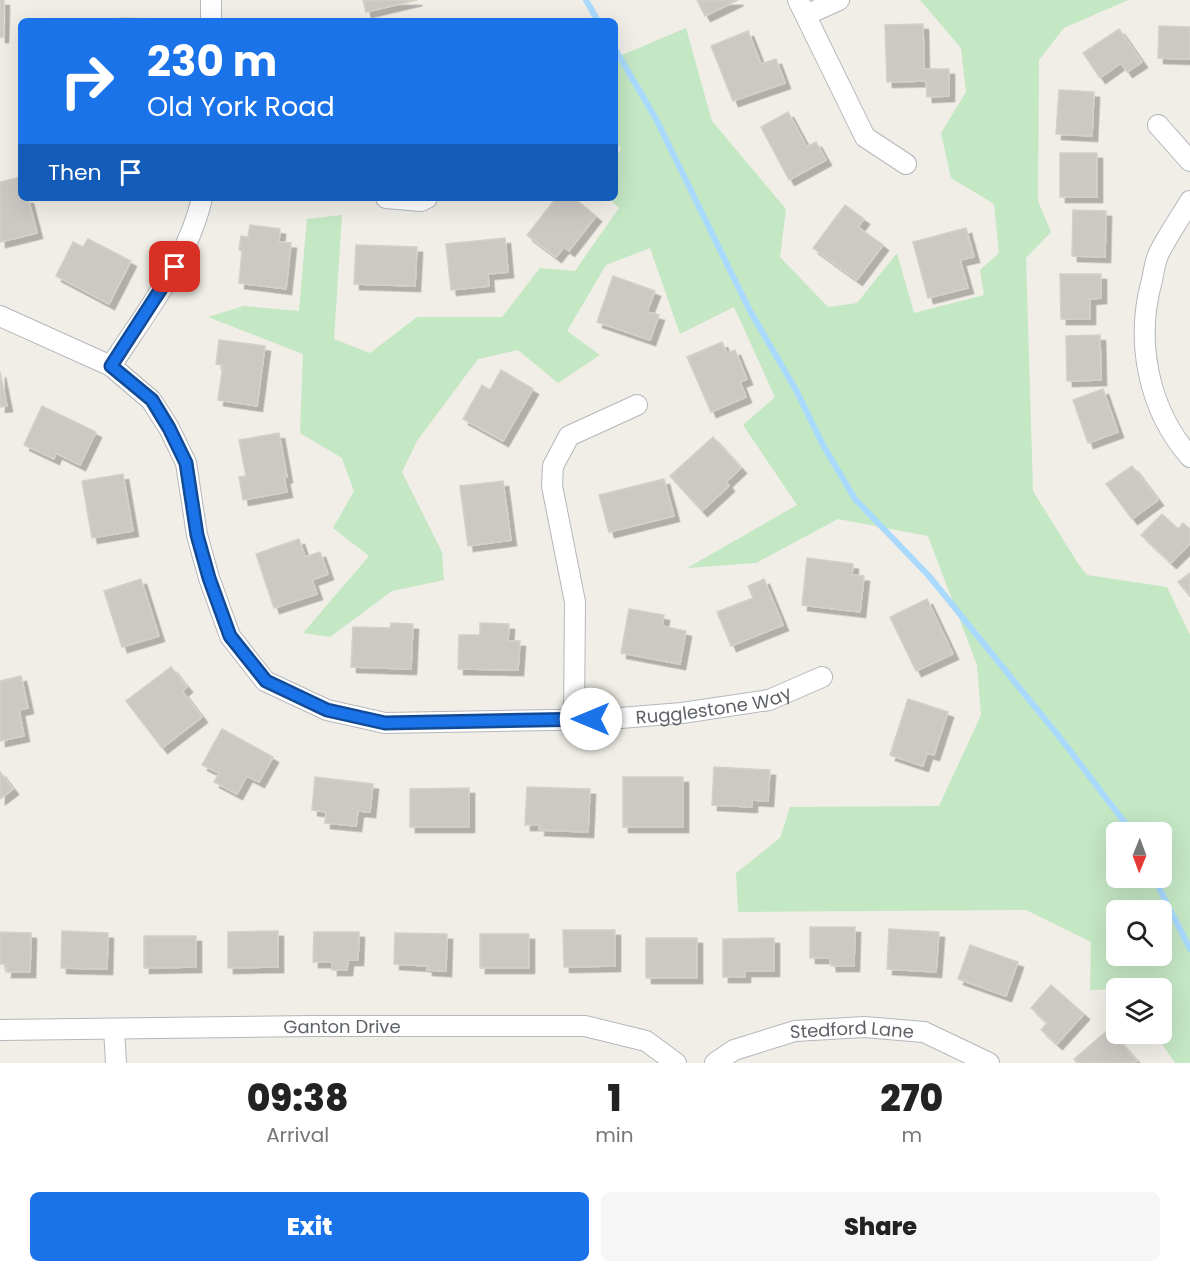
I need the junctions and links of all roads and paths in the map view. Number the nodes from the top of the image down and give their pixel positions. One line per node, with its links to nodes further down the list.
1 (211, 0): 4 (street)
2 (839, 0): 3 (street)
3 (802, 8): 7 (street)
4 (211, 18)
5 (1158, 125): 6 (street)
6 (1190, 161)
7 (906, 164)
8 (201, 201): 11 (street)
9 (1190, 201): 13 (street)
10 (0, 316): 11 (street, Rugglestone Way)
11 (111, 366): 15 (street, Rugglestone Way)
12 (637, 405): 15 (street)
13 (1190, 457)
14 (822, 677): 15 (street, Rugglestone Way)
15 (574, 719)
16 (114, 1029): 17 (street, Ganton Drive); 18 (street); 19 (street, Ganton Drive)
17 (0, 1030)
18 (116, 1063)
19 (676, 1063)
20 (715, 1063): 21 (street, Stedford Lane)
21 (989, 1063)

